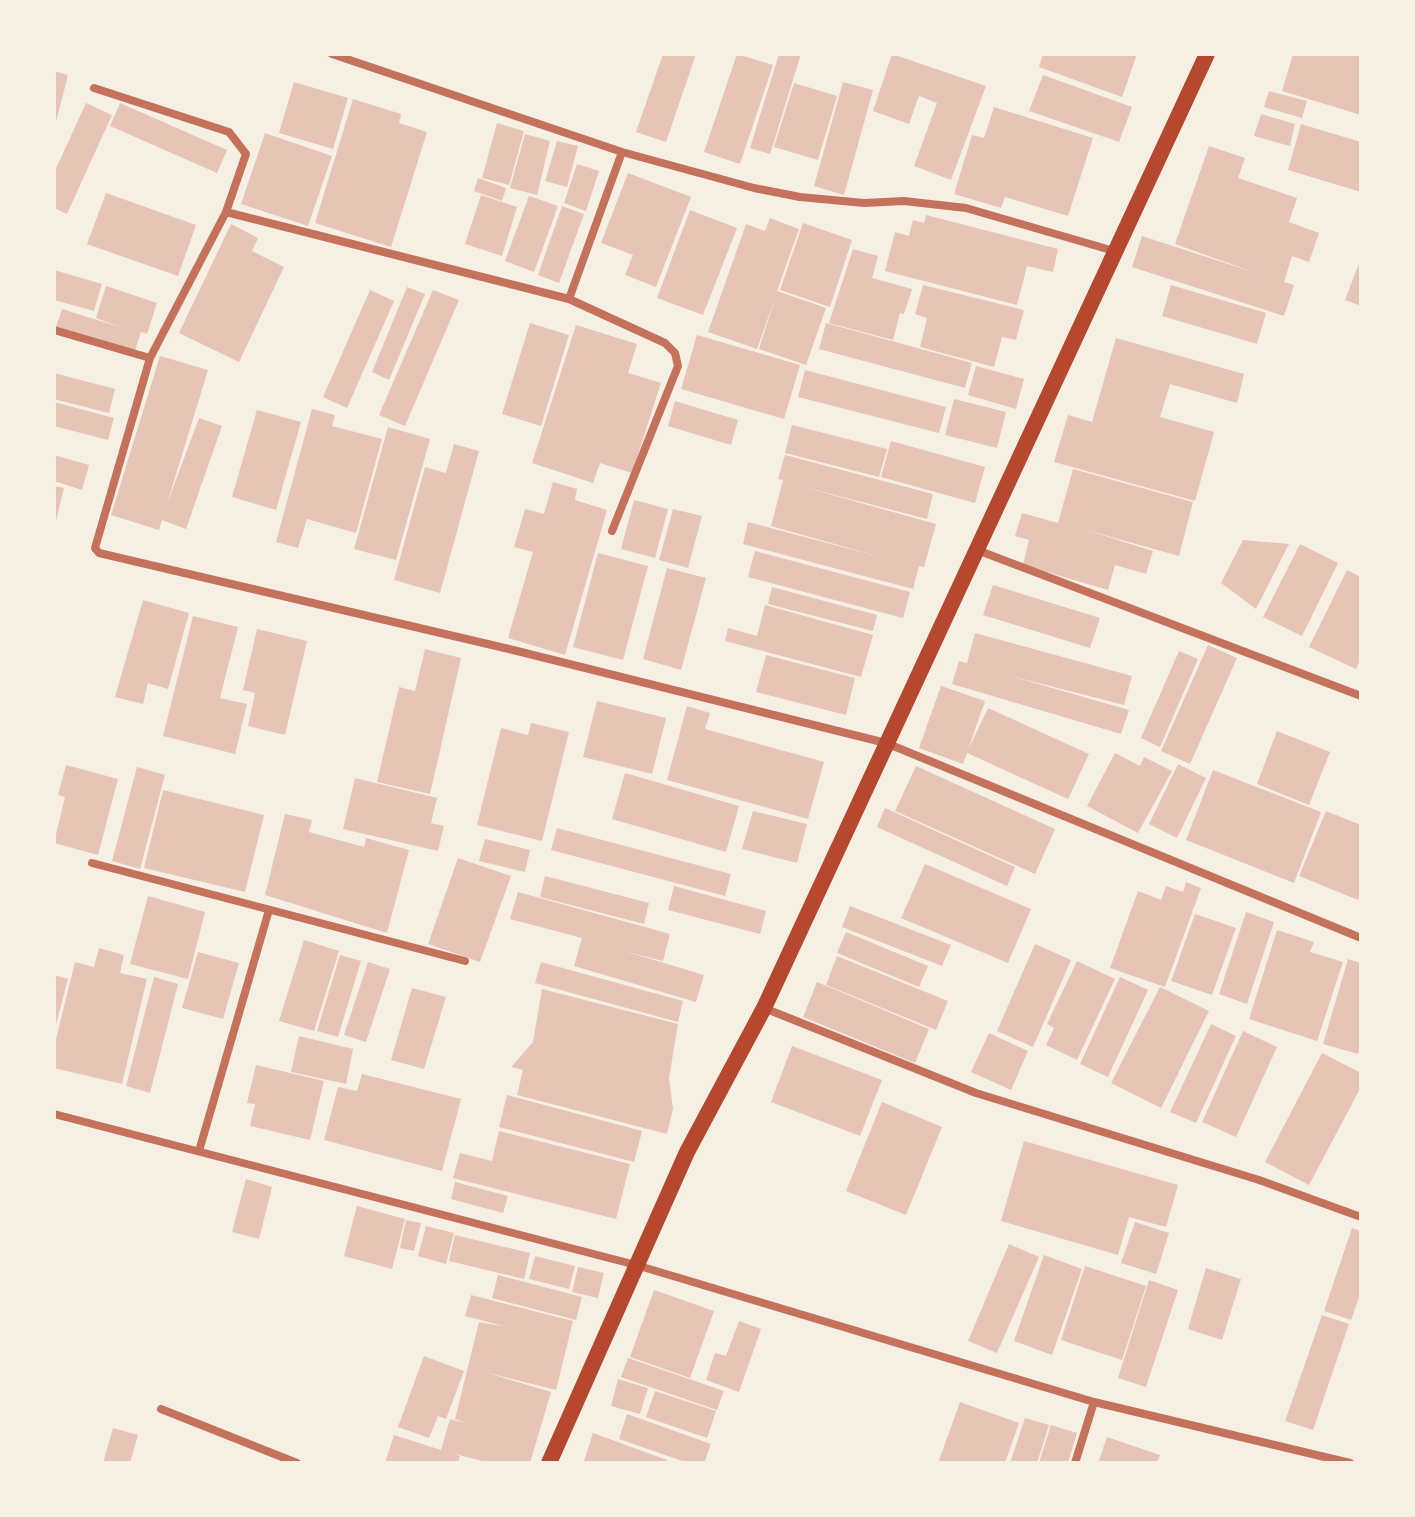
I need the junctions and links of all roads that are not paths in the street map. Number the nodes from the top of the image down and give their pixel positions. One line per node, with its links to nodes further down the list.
1 (332, 54): 4 (street)
2 (1207, 54): 6 (main road)
3 (94, 88): 5 (street)
4 (622, 152): 6 (street); 7 (street)
5 (226, 212): 7 (street); 9 (street)
6 (1114, 251): 11 (main road)
7 (569, 299): 10 (street)
8 (54, 330): 9 (street)
9 (150, 358): 13 (street)
10 (612, 531)
11 (977, 550): 12 (street); 13 (main road)
12 (1361, 696)
13 (886, 743): 16 (street); 18 (main road)
14 (92, 863): 15 (street)
15 (269, 910): 17 (street); 20 (street)
16 (1361, 938)
17 (465, 961)
18 (764, 1008): 21 (street); 22 (main road)
19 (54, 1114): 20 (street)
20 (199, 1151): 22 (street)
21 (1361, 1217)
22 (636, 1265): 23 (street); 26 (main road)
23 (1094, 1402): 27 (street); 28 (street)
24 (161, 1409): 25 (street)
25 (297, 1463)
26 (549, 1463)
27 (1075, 1463)
28 (1350, 1463)

